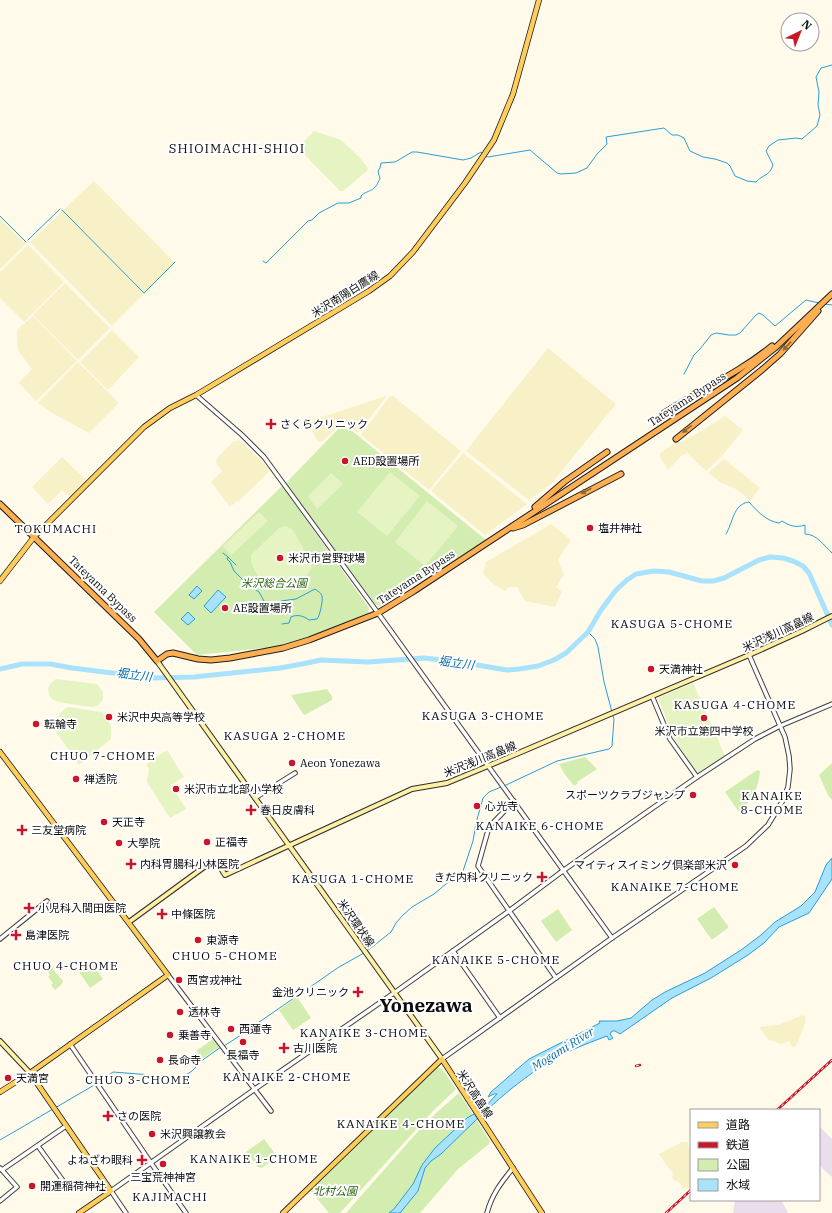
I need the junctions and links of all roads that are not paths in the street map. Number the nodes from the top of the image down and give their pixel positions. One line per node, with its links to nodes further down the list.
1 (539, 0): 4 (main road, 米沢南陽白鷹線)
2 (832, 295): 3 (highway, Tateyama Bypass); 6 (highway, one-way to 6)
3 (812, 313): 5 (highway); 10 (highway, Tateyama Bypass)
4 (196, 395): 11 (main road, 米沢南陽白鷹線); 13 (street)
5 (664, 413)
6 (676, 439)
7 (607, 452): 10 (highway)
8 (621, 474): 10 (highway, one-way to 10)
9 (0, 504): 11 (highway, Tateyama Bypass)
10 (504, 531): 13 (highway, Tateyama Bypass)
11 (34, 537): 12 (main road, 米沢南陽白鷹線); 16 (highway, Tateyama Bypass)
12 (0, 581)
13 (378, 613): 16 (highway, Tateyama Bypass); 21 (street)
14 (832, 616): 15 (main road, 米沢浅川高畠線)
15 (749, 655): 17 (main road, 米沢浅川高畠線); 19 (street)
16 (157, 661): 24 (main road, 米沢環状線)
17 (652, 696): 21 (main road, 米沢浅川高畠線); 23 (street)
18 (832, 704): 19 (street)
19 (780, 726): 23 (street); 31 (street)
20 (0, 752): 30 (main road)
21 (488, 766): 25 (street); 26 (main road, 米沢浅川高畠線)
22 (295, 773): 24 (street)
23 (697, 777): 27 (street)
24 (255, 798): 26 (main road, 米沢環状線)
25 (514, 801): 27 (street); 29 (street)
26 (289, 845): 30 (main road, 米沢浅川高畠線); 36 (main road, 米沢環状線)
27 (564, 870): 29 (street); 31 (street)
28 (48, 901): 32 (street)
29 (509, 911): 33 (street); 35 (street)
30 (129, 922): 34 (main road)
31 (612, 938): 35 (street)
32 (0, 939)
33 (453, 951): 36 (street); 37 (street)
34 (168, 975): 39 (main road); 42 (street)
35 (556, 978): 37 (street)
36 (394, 993): 40 (main road, 米沢環状線); 42 (street)
37 (500, 1018): 40 (street)
38 (0, 1040): 41 (main road)
39 (70, 1044): 41 (main road); 47 (street)
40 (442, 1059): 48 (main road, 米沢高畠線); 56 (main road)
41 (30, 1073): 43 (main road); 45 (main road)
42 (255, 1089): 44 (street); 47 (street)
43 (0, 1092)
44 (271, 1111)
45 (66, 1126): 46 (street); 51 (main road)
46 (38, 1146): 49 (street); 50 (street)
47 (151, 1163): 51 (street); 55 (street)
48 (513, 1168): 57 (street); 58 (main road, 米沢高畠線)
49 (1, 1169): 52 (street)
50 (69, 1189)
51 (111, 1191): 53 (main road); 54 (street)
52 (0, 1201)
53 (79, 1213)
54 (126, 1213)
55 (186, 1213)
56 (283, 1213)
57 (486, 1213)
58 (542, 1213)

